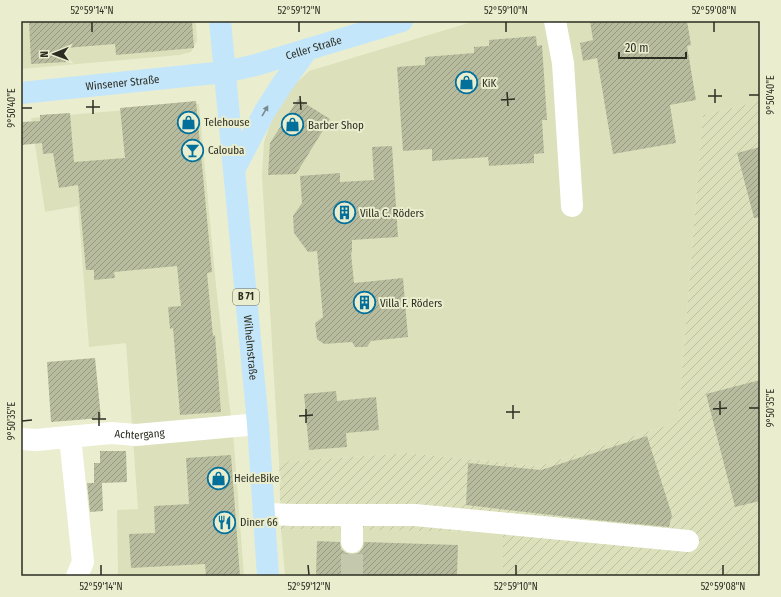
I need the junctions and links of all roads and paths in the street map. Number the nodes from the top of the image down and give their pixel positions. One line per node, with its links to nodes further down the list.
1 (220, 21): 5 (main road, B 71)
2 (402, 21): 4 (main road, Celler Straße)
3 (555, 21): 8 (street)
4 (308, 49): 5 (main road, Celler Straße); 7 (main road, one-way to 4)
5 (225, 72): 6 (main road, Winsener Straße); 7 (main road, Wilhelmstraße / B 71)
6 (21, 93)
7 (234, 170): 9 (main road, Wilhelmstraße / B 71)
8 (572, 206)
9 (258, 424): 10 (street, Achtergang); 12 (main road, Wilhelmstraße / B 71)
10 (70, 437): 11 (street, Achtergang); 16 (street)
11 (21, 439)
12 (264, 514): 13 (street); 17 (main road, Wilhelmstraße / B 71)
13 (352, 515): 14 (street); 15 (street)
14 (688, 541)
15 (352, 542)
16 (77, 576)
17 (268, 576)

